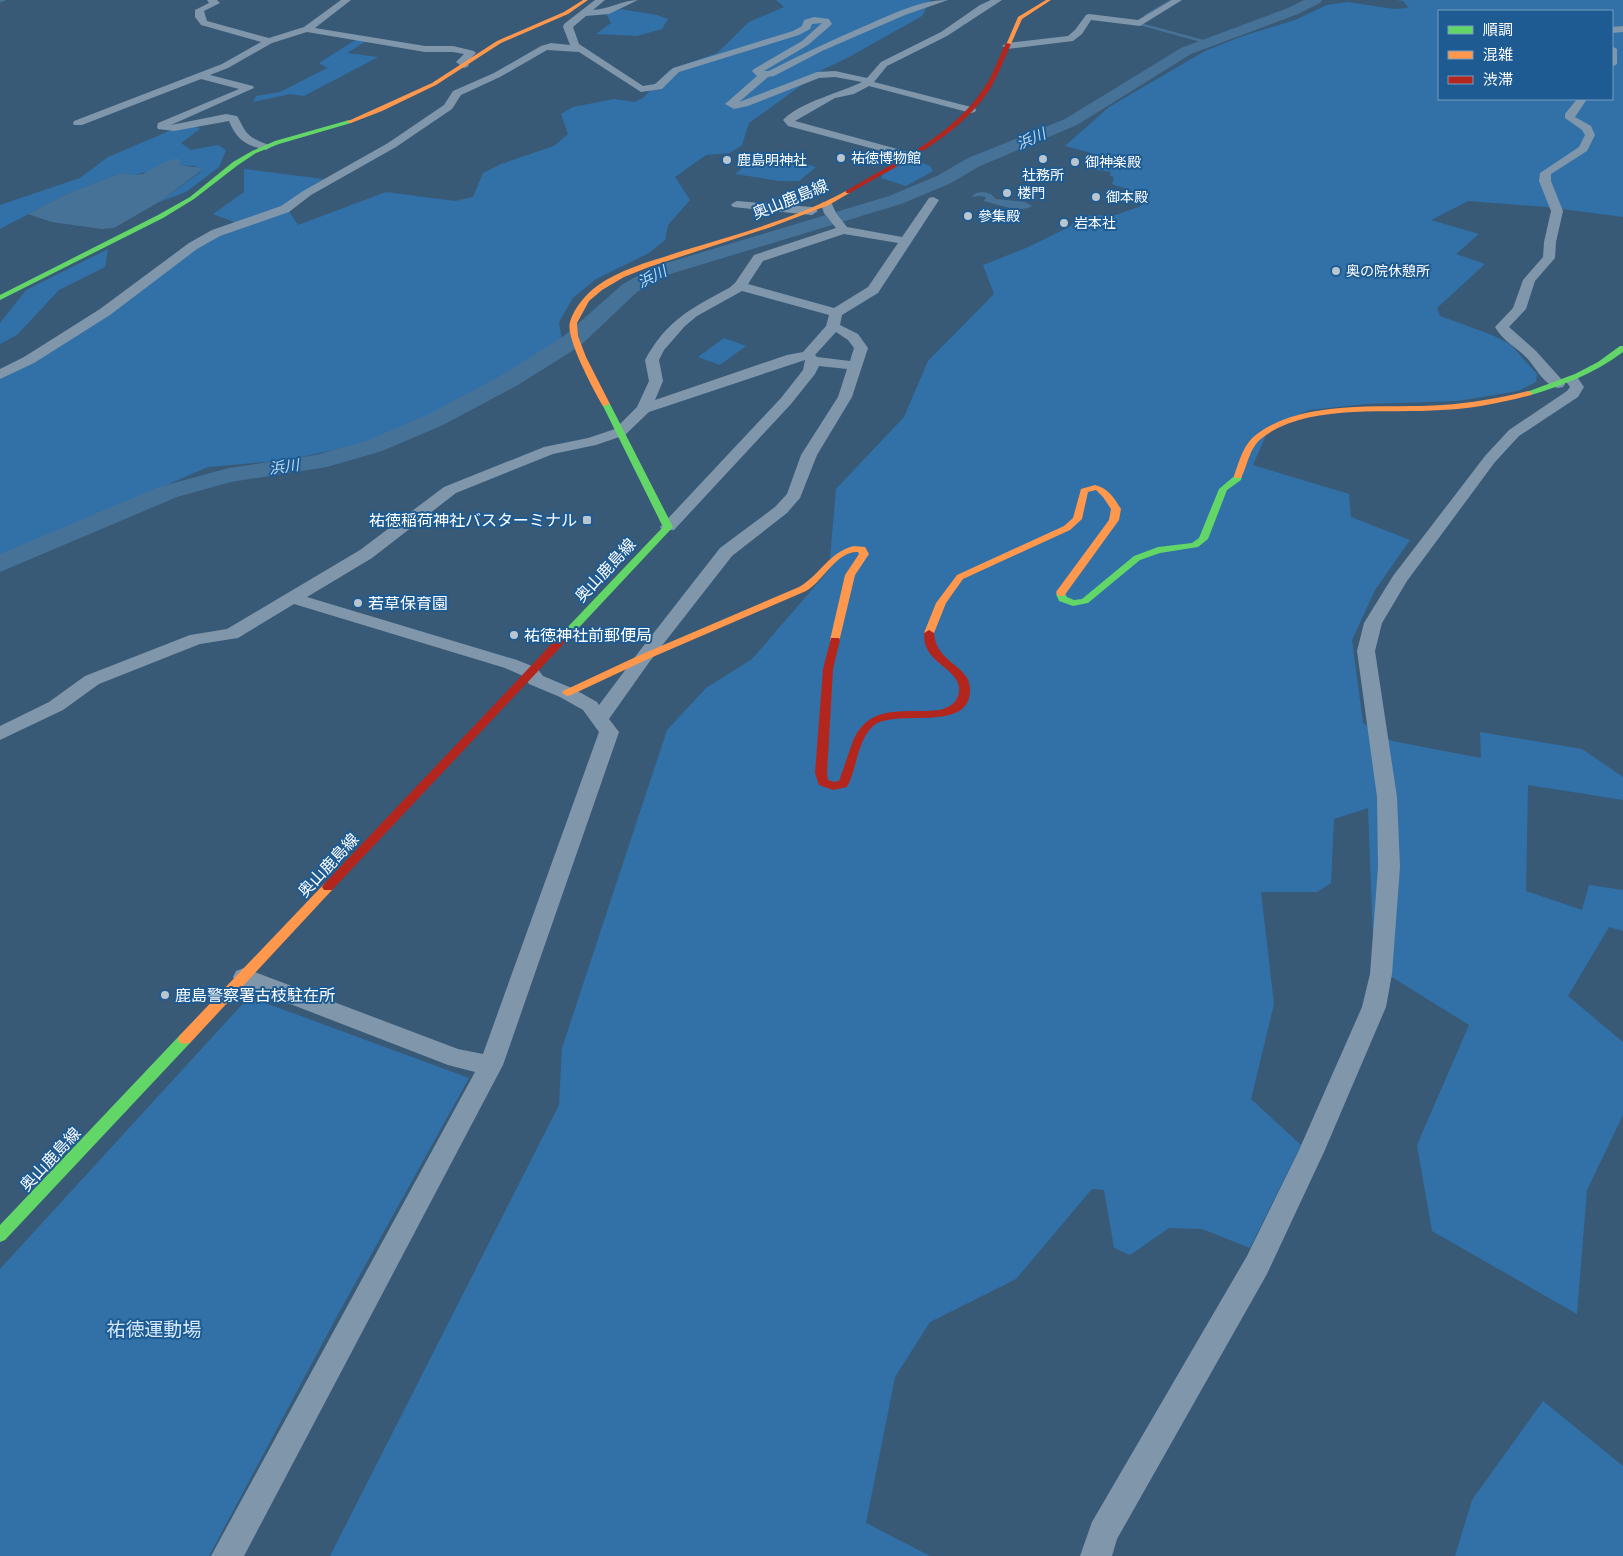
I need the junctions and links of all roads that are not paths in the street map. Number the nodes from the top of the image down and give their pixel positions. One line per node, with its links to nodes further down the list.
1 (211, 0): 12 (street)
2 (347, 0): 11 (street)
3 (586, 0): 15 (street)
4 (601, 0): 10 (street)
5 (634, 0): 10 (street)
6 (944, 0): 16 (street)
7 (998, 0): 18 (street)
8 (1049, 0): 13 (street, 奥山鹿島線)
9 (1178, 0): 13 (street)
10 (583, 13): 14 (street)
11 (307, 29): 12 (street); 15 (street)
12 (269, 41): 17 (street)
13 (1007, 46): 20 (street, 奥山鹿島線)
14 (580, 49): 16 (street); 36 (street)
15 (464, 66): 22 (street)
16 (766, 74): 18 (street)
17 (202, 76): 21 (street); 22 (street)
18 (868, 84): 20 (street); 23 (street)
19 (1581, 100): 37 (street)
20 (971, 110): 23 (street, 奥山鹿島線)
21 (78, 123)
22 (266, 147): 31 (street)
23 (908, 155): 26 (street, 奥山鹿島線)
24 (933, 200): 29 (street)
25 (737, 205): 27 (street)
26 (828, 208): 27 (street, 奥山鹿島線); 28 (street)
27 (812, 211): 39 (street, 奥山鹿島線)
28 (841, 228): 29 (street); 30 (street)
29 (906, 241): 32 (street)
30 (740, 286): 32 (street); 38 (street)
31 (0, 298)
32 (835, 320): 34 (street); 35 (street)
33 (1623, 348): 37 (street)
34 (811, 358): 35 (street); 38 (street); 40 (street)
35 (856, 366): 42 (street)
36 (0, 375)
37 (1565, 382): 42 (street); 51 (street)
38 (644, 409): 39 (street)
39 (620, 432): 40 (street, 奥山鹿島線); 41 (street)
40 (668, 527): 43 (street, 奥山鹿島線)
41 (292, 598): 43 (street); 46 (street)
42 (644, 657): 44 (street); 45 (street)
43 (530, 672): 44 (street); 47 (street, 奥山鹿島線)
44 (567, 693): 45 (street)
45 (600, 718): 48 (street)
46 (0, 734)
47 (244, 977): 48 (street); 49 (street, 奥山鹿島線)
48 (491, 1065): 50 (street)
49 (0, 1235)
50 (227, 1556)
51 (1096, 1556)

